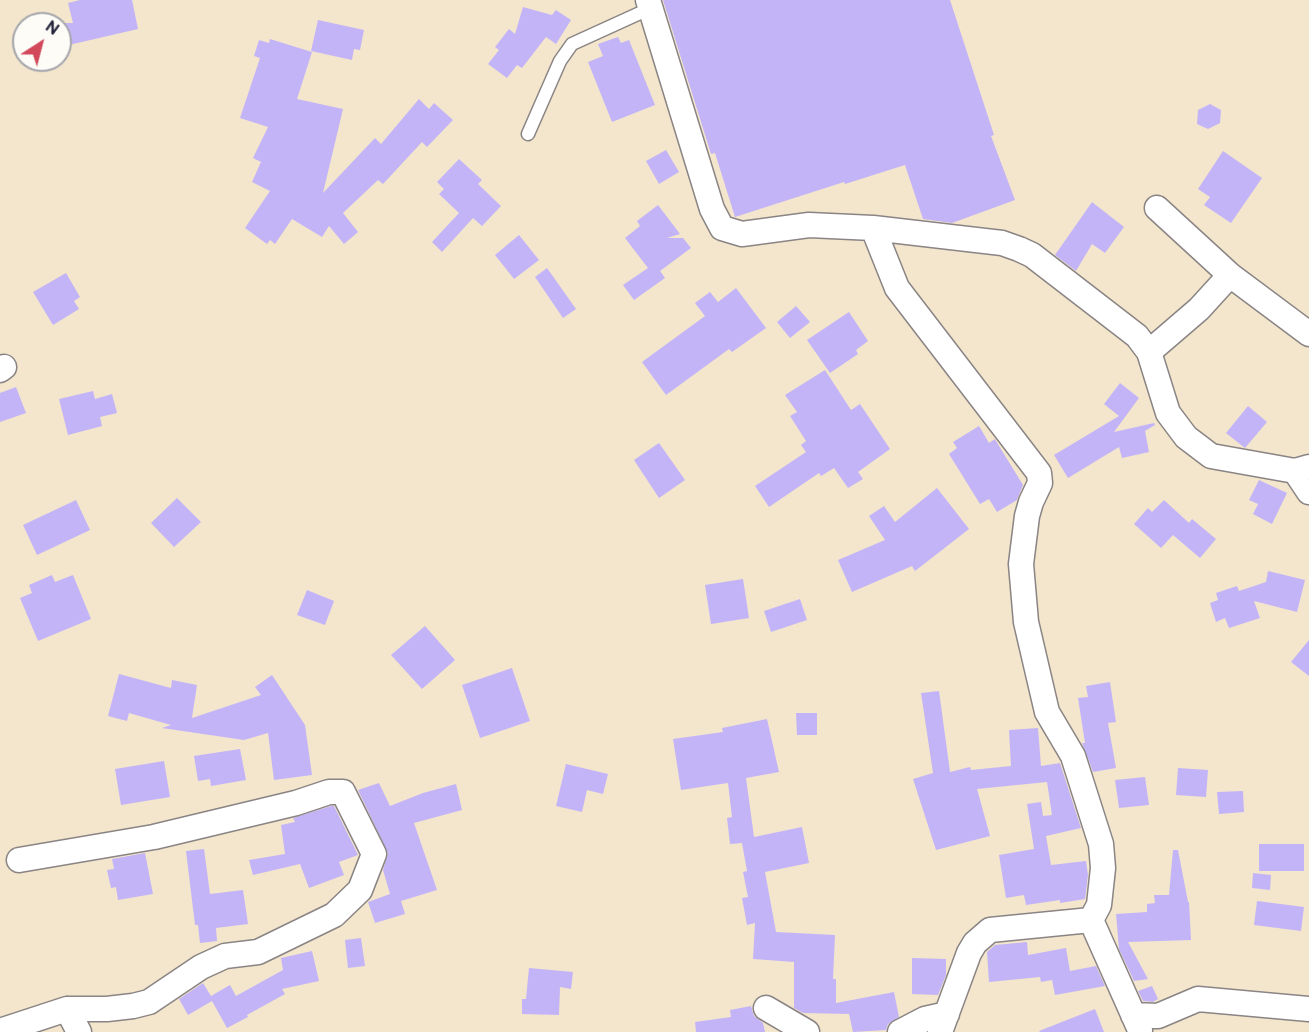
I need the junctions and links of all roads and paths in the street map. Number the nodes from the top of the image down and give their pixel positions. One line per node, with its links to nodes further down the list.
1 (649, 4): 2 (lane); 4 (street)
2 (528, 134)
3 (1157, 207): 5 (street)
4 (873, 228): 7 (street); 11 (street)
5 (1230, 275): 6 (street); 7 (street)
6 (1309, 334)
7 (1149, 352): 8 (street)
8 (1302, 469): 9 (street)
9 (1309, 492)
10 (19, 860): 13 (street)
11 (1091, 920): 15 (street); 16 (street)
12 (766, 1008): 19 (street)
13 (67, 1009): 17 (street); 18 (street)
14 (1309, 1009): 16 (street)
15 (944, 1023): 20 (street)
16 (1137, 1024)
17 (0, 1031)
18 (80, 1032)
19 (807, 1032)
20 (900, 1032)

